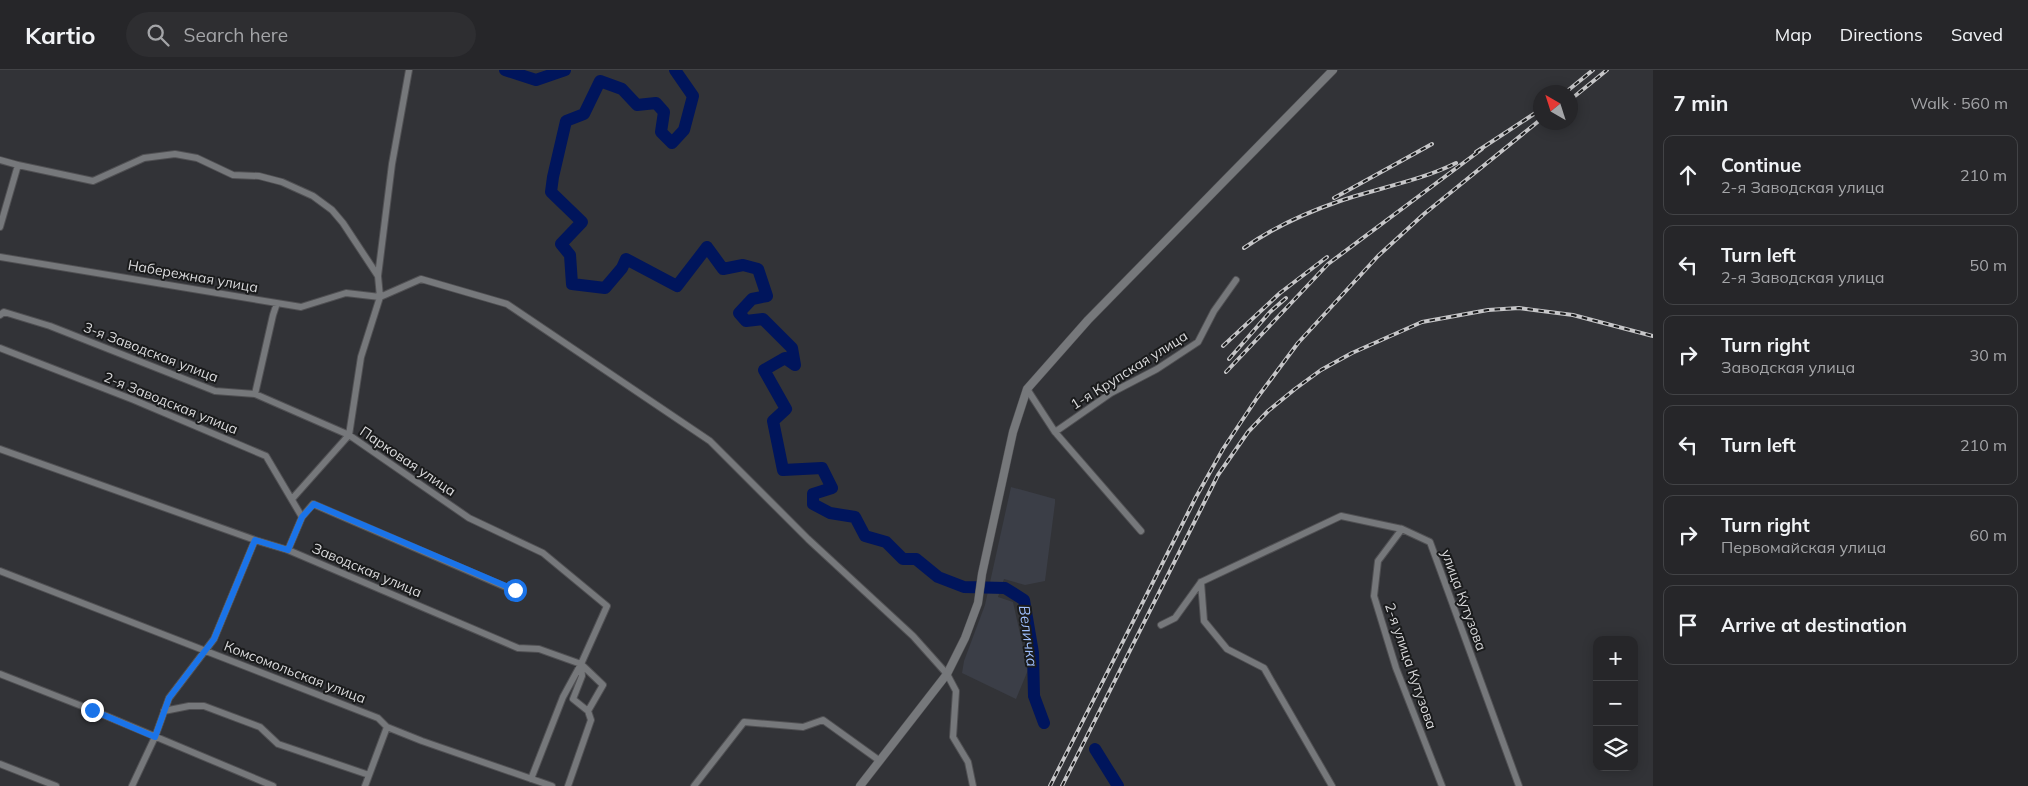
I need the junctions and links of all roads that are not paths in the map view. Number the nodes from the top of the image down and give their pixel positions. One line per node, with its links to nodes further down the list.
1 (409, 70): 7 (street)
2 (1333, 70): 13 (street)
3 (0, 160): 4 (street, Парковая улица)
4 (18, 165): 5 (street); 7 (street, Парковая улица)
5 (0, 227)
6 (0, 257): 10 (street, Набережная улица)
7 (378, 276): 9 (street, Парковая улица)
8 (1236, 280): 15 (street, 1-я Крупская улица)
9 (380, 297): 10 (street, Набережная улица); 16 (street, Парковая улица); 31 (street)
10 (277, 303): 14 (street)
11 (0, 315): 14 (street, 3-я Заводская улица)
12 (0, 348): 18 (street, 2-я Заводская улица)
13 (1027, 389): 15 (street); 31 (street)
14 (255, 394): 16 (street, 3-я Заводская улица)
15 (1055, 432): 21 (street)
16 (349, 436): 18 (street); 29 (street, Парковая улица)
17 (0, 450): 22 (street, Заводская улица)
18 (292, 499): 19 (street, 2-я Заводская улица)
19 (302, 517): 23 (street); 26 (street)
20 (1402, 530): 25 (street, улица Кутузова); 50 (street, 2-я улица Кутузова); 51 (street, улица Кутузова)
21 (1141, 531)
22 (255, 540): 23 (street, Заводская улица); 28 (street)
23 (288, 550): 29 (street, Заводская улица)
24 (0, 571): 28 (street, Комсомольская улица)
25 (1201, 582): 27 (street); 49 (street)
26 (515, 590)
27 (1160, 625)
28 (204, 650): 32 (street); 34 (street, Комсомольская улица)
29 (581, 664): 33 (street); 33 (street); 39 (street)
30 (0, 674): 35 (street)
31 (947, 674): 36 (street); 48 (street)
32 (164, 711): 35 (street); 38 (street)
33 (588, 711): 45 (street)
34 (387, 727): 38 (street); 39 (street, Комсомольская улица)
35 (155, 737): 41 (street); 42 (street)
36 (880, 761): 46 (street); 47 (street)
37 (0, 764): 40 (street)
38 (369, 775): 43 (street)
39 (531, 779): 44 (street, Комсомольская улица)
40 (56, 786)
41 (132, 786)
42 (273, 786)
43 (364, 786)
44 (552, 786)
45 (568, 786)
46 (694, 786)
47 (860, 786)
48 (974, 786)
49 (1332, 786)
50 (1442, 786)
51 (1519, 786)

